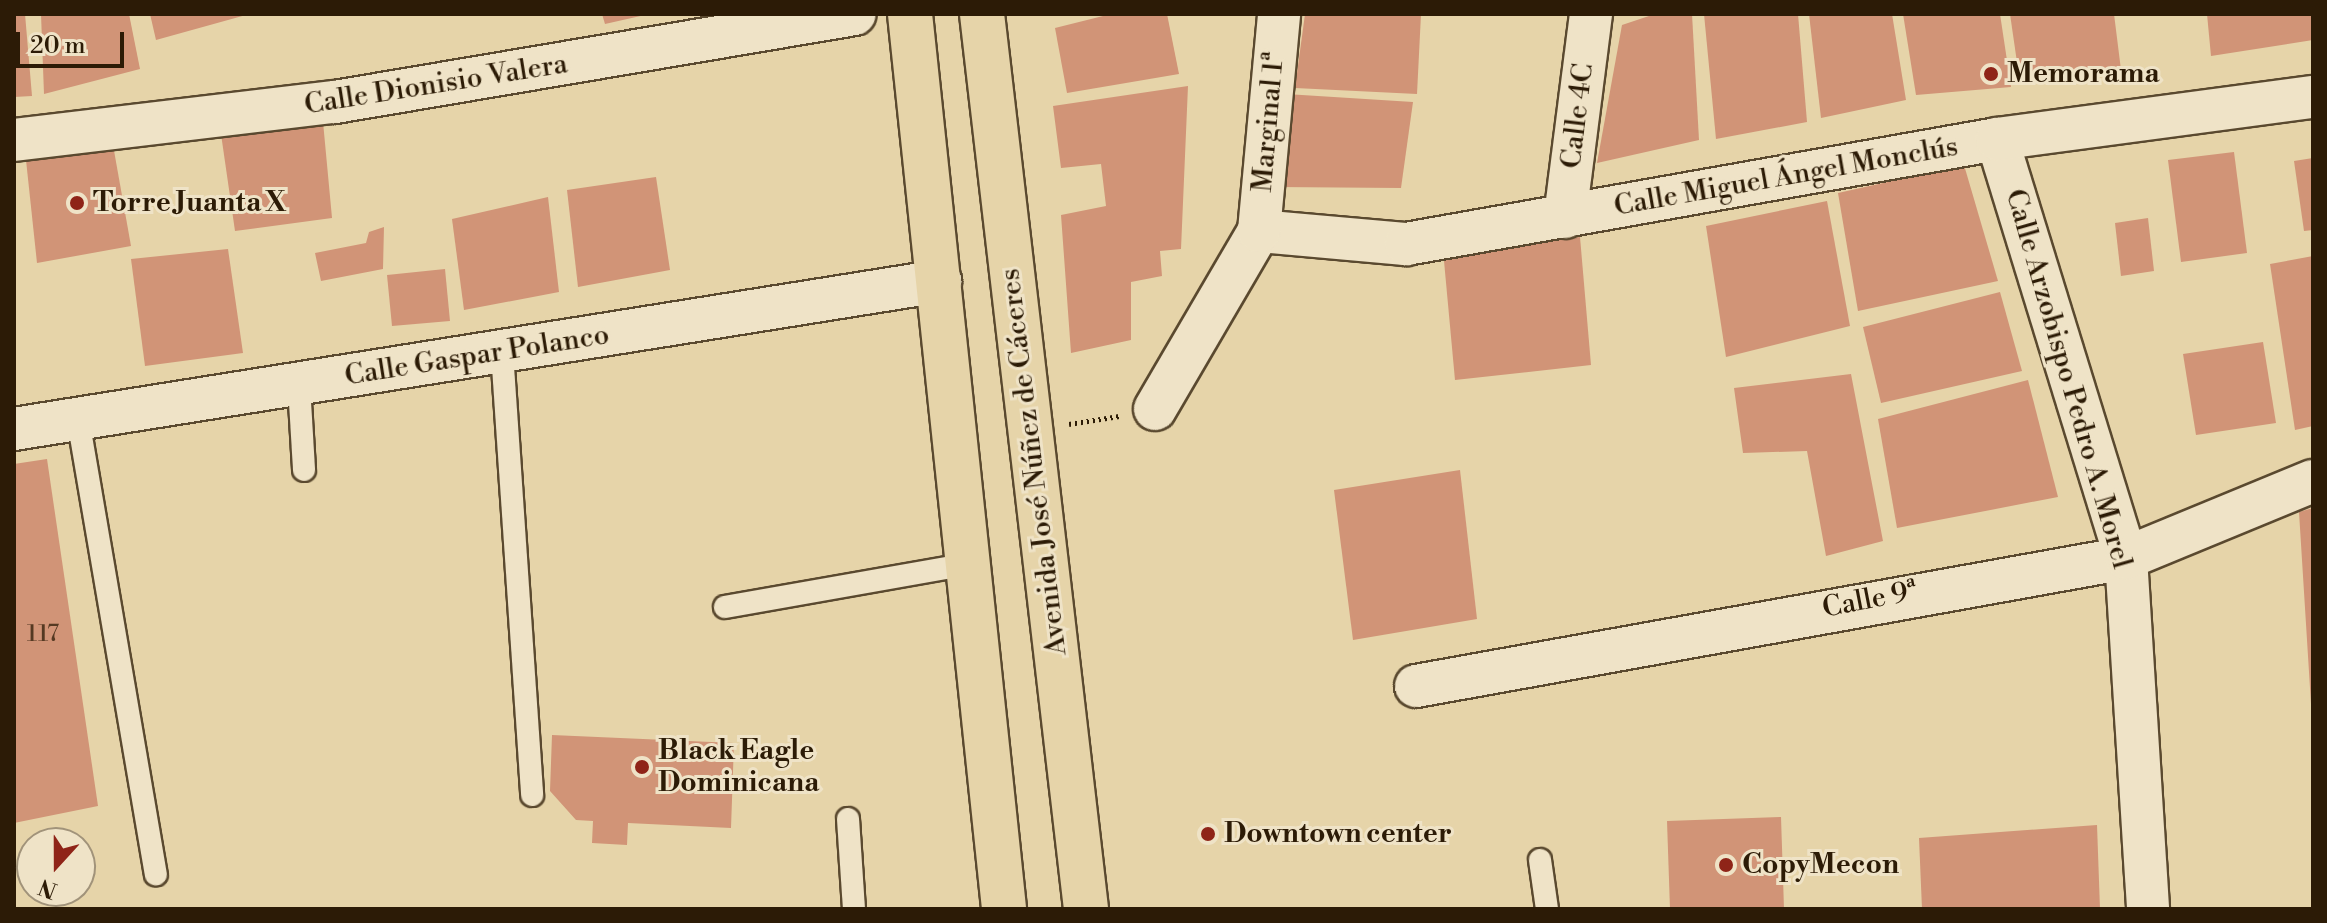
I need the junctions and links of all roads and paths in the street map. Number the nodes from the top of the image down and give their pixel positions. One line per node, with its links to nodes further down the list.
1 (855, 14): 8 (street, Calle Dionisio Valera)
2 (910, 14): 11 (main road)
3 (982, 14): 17 (main road, Avenida José Núñez de Cáceres)
4 (1279, 14): 10 (street, Marginal 1ª)
5 (1591, 14): 9 (street, Calle 4C)
6 (2313, 97): 7 (street, Calle Miguel Ángel Monclús)
7 (1997, 139): 9 (street, Calle Miguel Ángel Monclús); 20 (street, Calle Arzobispo Pedro A. Morel)
8 (14, 140)
9 (1565, 217): 10 (street, Calle Miguel Ángel Monclús)
10 (1259, 231): 14 (street)
11 (940, 281): 12 (street, Calle Gaspar Polanco); 21 (main road)
12 (502, 352): 13 (street, Calle Gaspar Polanco); 24 (lane)
13 (299, 385): 15 (street, Calle Gaspar Polanco); 18 (lane)
14 (1155, 409): 17 (path)
15 (78, 419): 16 (street, Calle Gaspar Polanco); 27 (lane)
16 (14, 429)
17 (1030, 431): 30 (main road, Avenida José Núñez de Cáceres)
18 (304, 470)
19 (2313, 481): 20 (street, Calle 9ª)
20 (2126, 558): 23 (street, Calle 9ª); 32 (street, Calle Arzobispo Pedro A. Morel)
21 (969, 564): 22 (lane); 29 (main road)
22 (725, 607)
23 (1416, 686)
24 (532, 795)
25 (848, 819): 28 (lane)
26 (1540, 860): 31 (lane)
27 (156, 874)
28 (854, 909)
29 (1004, 909)
30 (1086, 909)
31 (1547, 909)
32 (2148, 909)

